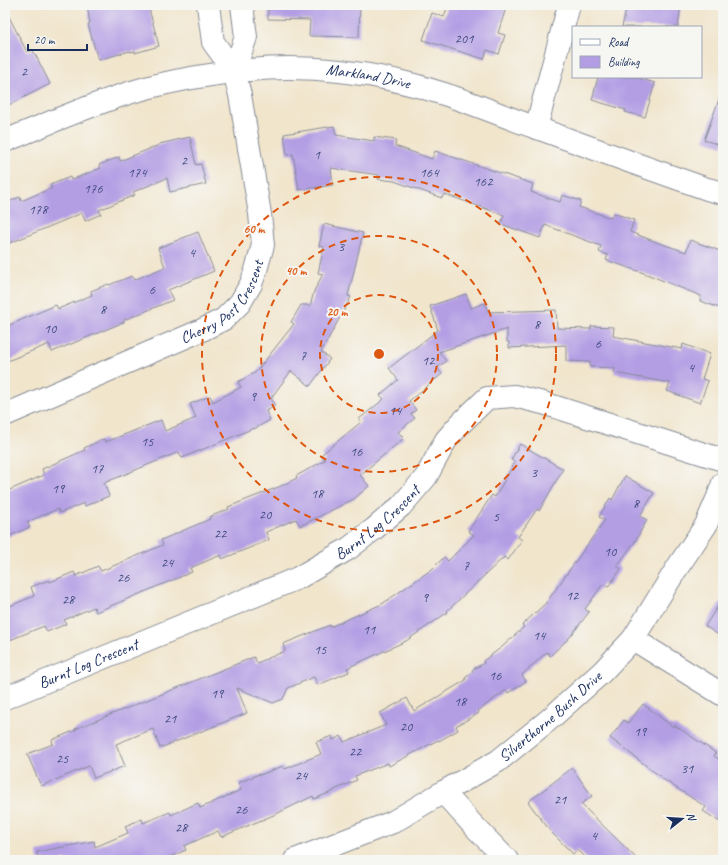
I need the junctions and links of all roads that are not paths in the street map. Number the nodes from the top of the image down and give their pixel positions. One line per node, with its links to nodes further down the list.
1 (208, 5): 4 (street)
2 (242, 5): 4 (street)
3 (569, 5): 5 (street)
4 (234, 71): 5 (street, Markland Drive); 6 (street, Markland Drive); 8 (street, Cherry Post Crescent)
5 (536, 128): 7 (street, Markland Drive)
6 (5, 141)
7 (723, 193)
8 (5, 415)
9 (723, 460): 13 (street, Burnt Log Crescent)
10 (723, 483): 11 (street, Silverthorne Bush Drive)
11 (633, 639): 12 (street); 14 (street, Silverthorne Bush Drive)
12 (723, 696)
13 (5, 698)
14 (443, 792): 15 (street, Silverthorne Bush Drive); 16 (street)
15 (295, 860)
16 (508, 860)

